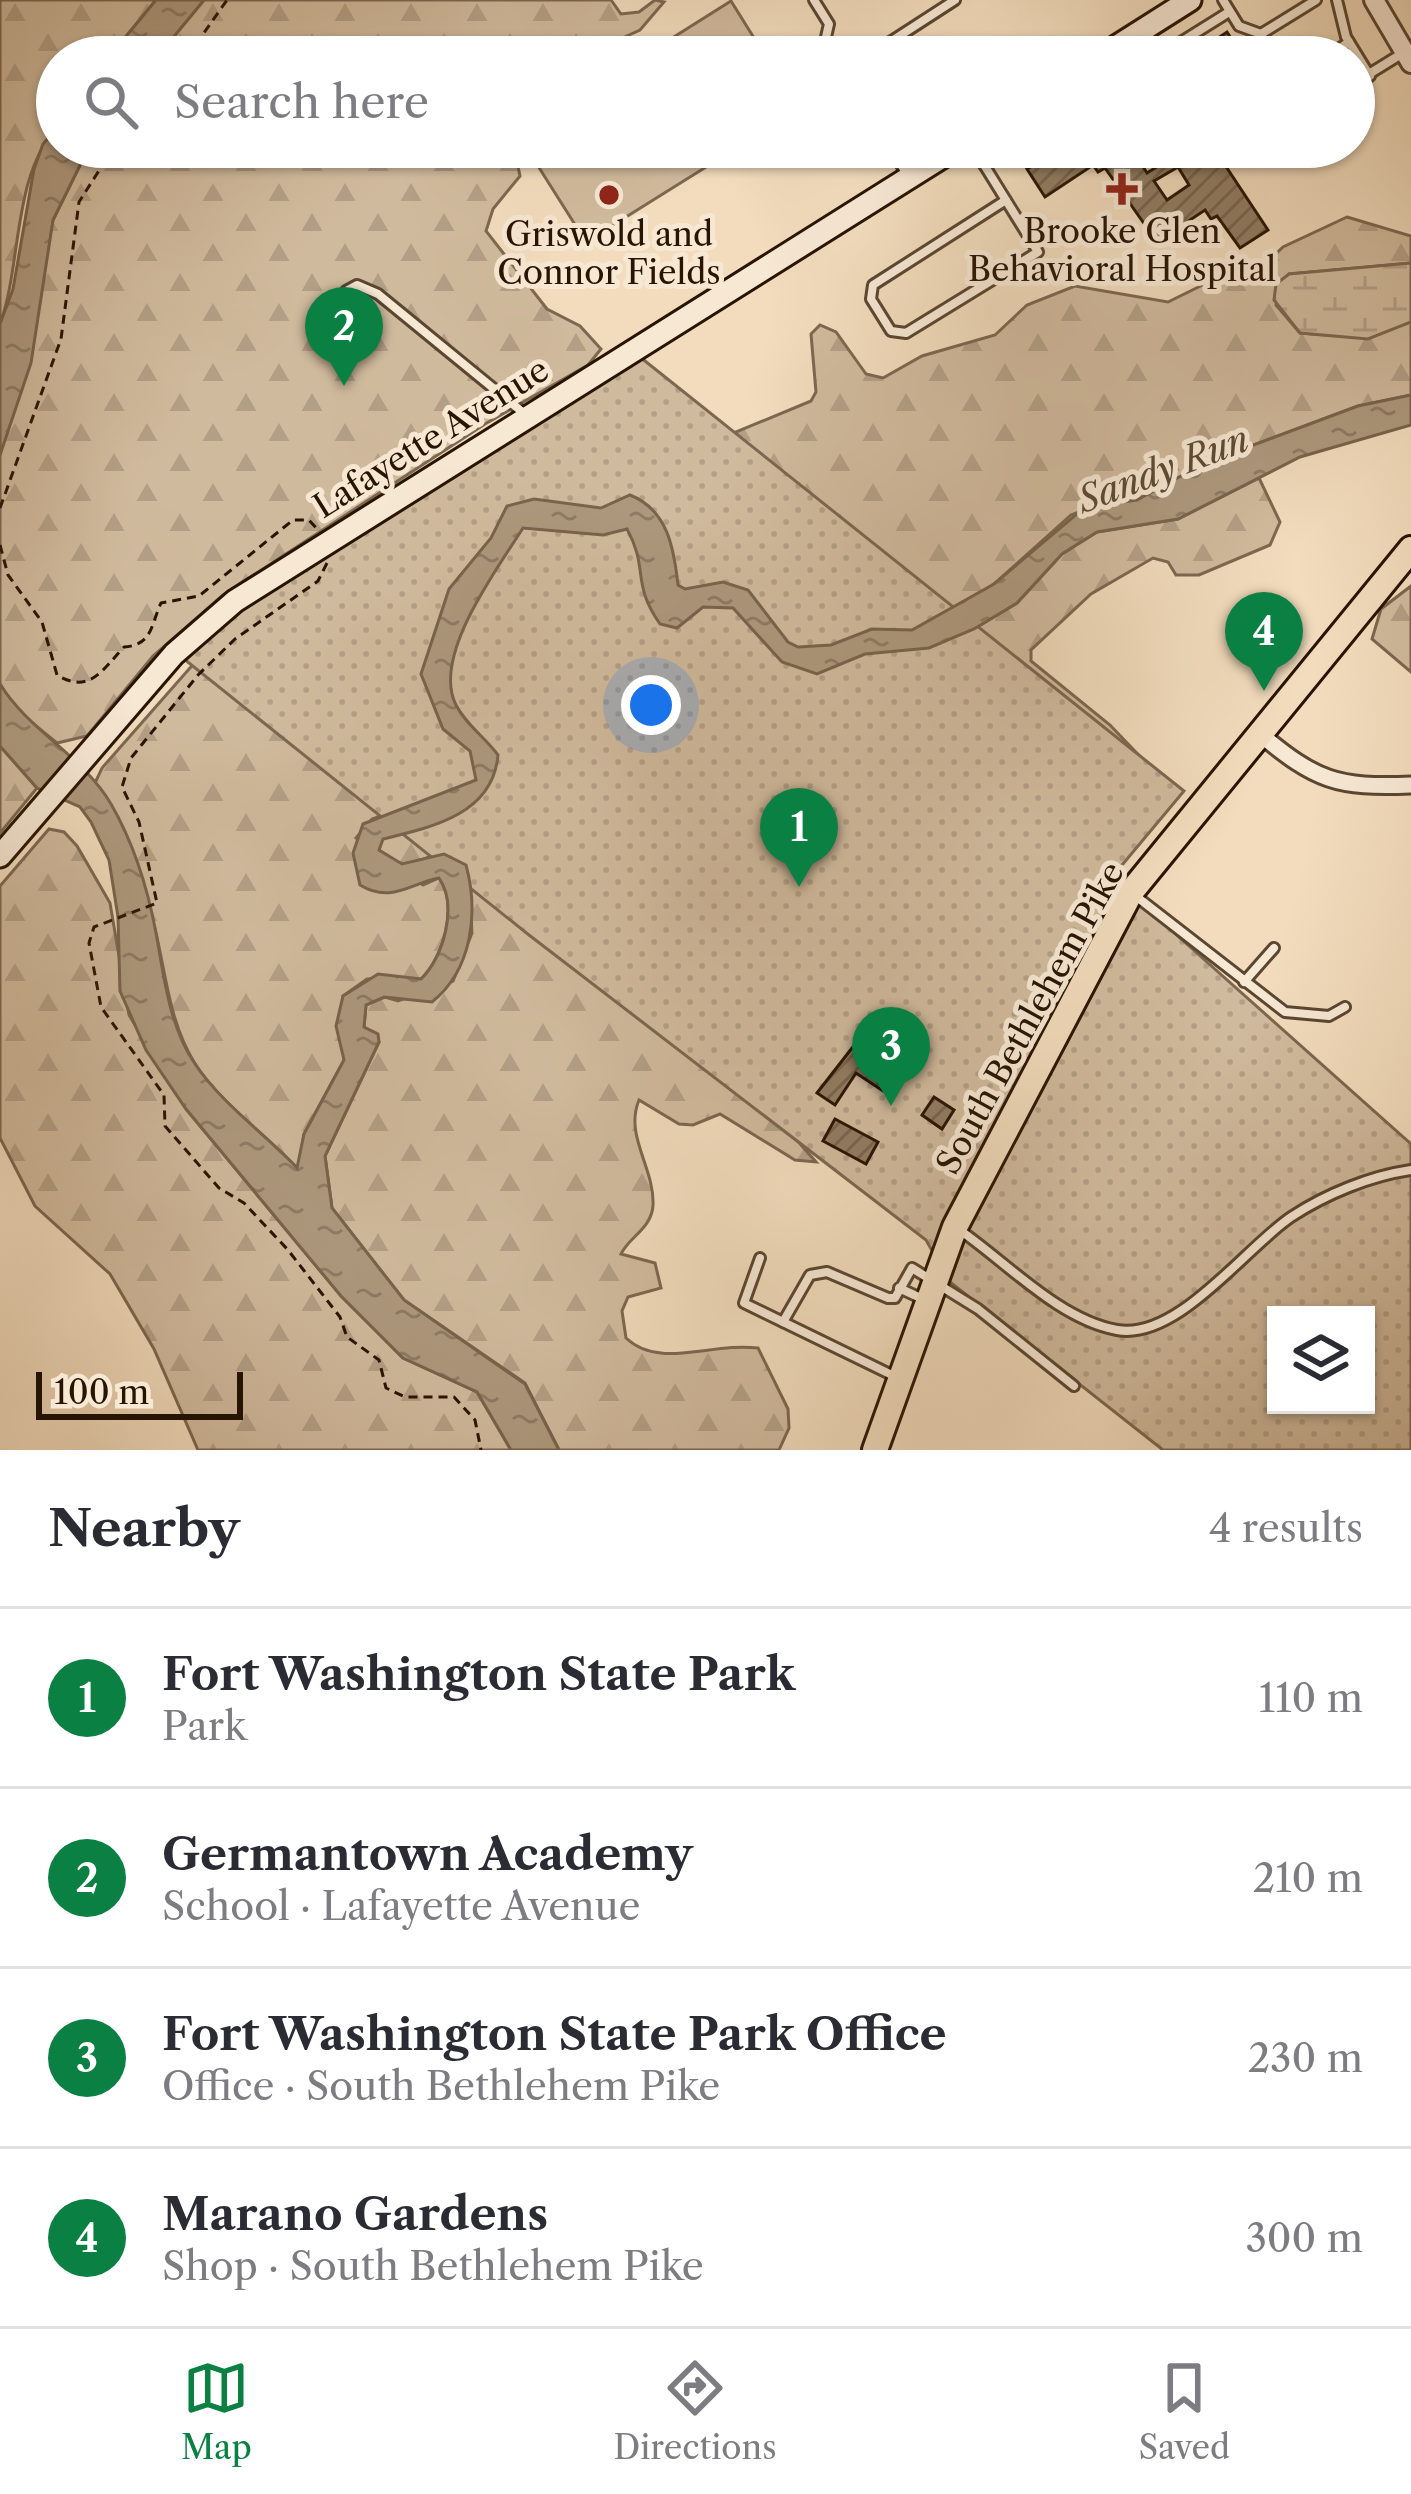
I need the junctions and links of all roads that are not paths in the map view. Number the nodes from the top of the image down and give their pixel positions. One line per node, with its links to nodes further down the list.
1 (814, 0): 9 (lane)
2 (955, 0): 10 (lane)
3 (1190, 0): 11 (main road)
4 (1223, 0): 8 (lane)
5 (1316, 0): 8 (lane)
6 (1336, 0): 13 (lane)
7 (1374, 0): 14 (street)
8 (1229, 12): 12 (lane)
9 (826, 36)
10 (899, 36)
11 (1133, 36)
12 (1191, 36)
13 (1347, 36)
14 (1407, 58): 15 (lane)
15 (1375, 71)
16 (903, 168): 19 (lane)
17 (923, 168): 19 (main road, Lafayette Avenue)
18 (986, 168): 20 (lane)
19 (908, 177): 22 (main road, Lafayette Avenue)
20 (1006, 200): 20 (lane)
21 (346, 291): 22 (lane)
22 (527, 416): 26 (main road, Lafayette Avenue)
23 (1411, 549): 24 (main road, South Bethlehem Pike)
24 (1259, 733): 25 (street); 27 (main road, South Bethlehem Pike)
25 (1411, 785)
26 (0, 856)
27 (1131, 892): 29 (lane); 32 (main road, South Bethlehem Pike)
28 (1274, 948): 29 (lane)
29 (1244, 982): 30 (lane)
30 (1345, 1007)
31 (1411, 1170): 32 (lane)
32 (955, 1227): 35 (main road, South Bethlehem Pike)
33 (760, 1258): 36 (lane)
34 (899, 1288): 35 (lane); 35 (lane); 36 (lane)
35 (931, 1289): 37 (main road, South Bethlehem Pike); 38 (lane)
36 (783, 1322): 37 (lane)
37 (901, 1379): 39 (main road, South Bethlehem Pike)
38 (1074, 1386)
39 (875, 1450)

